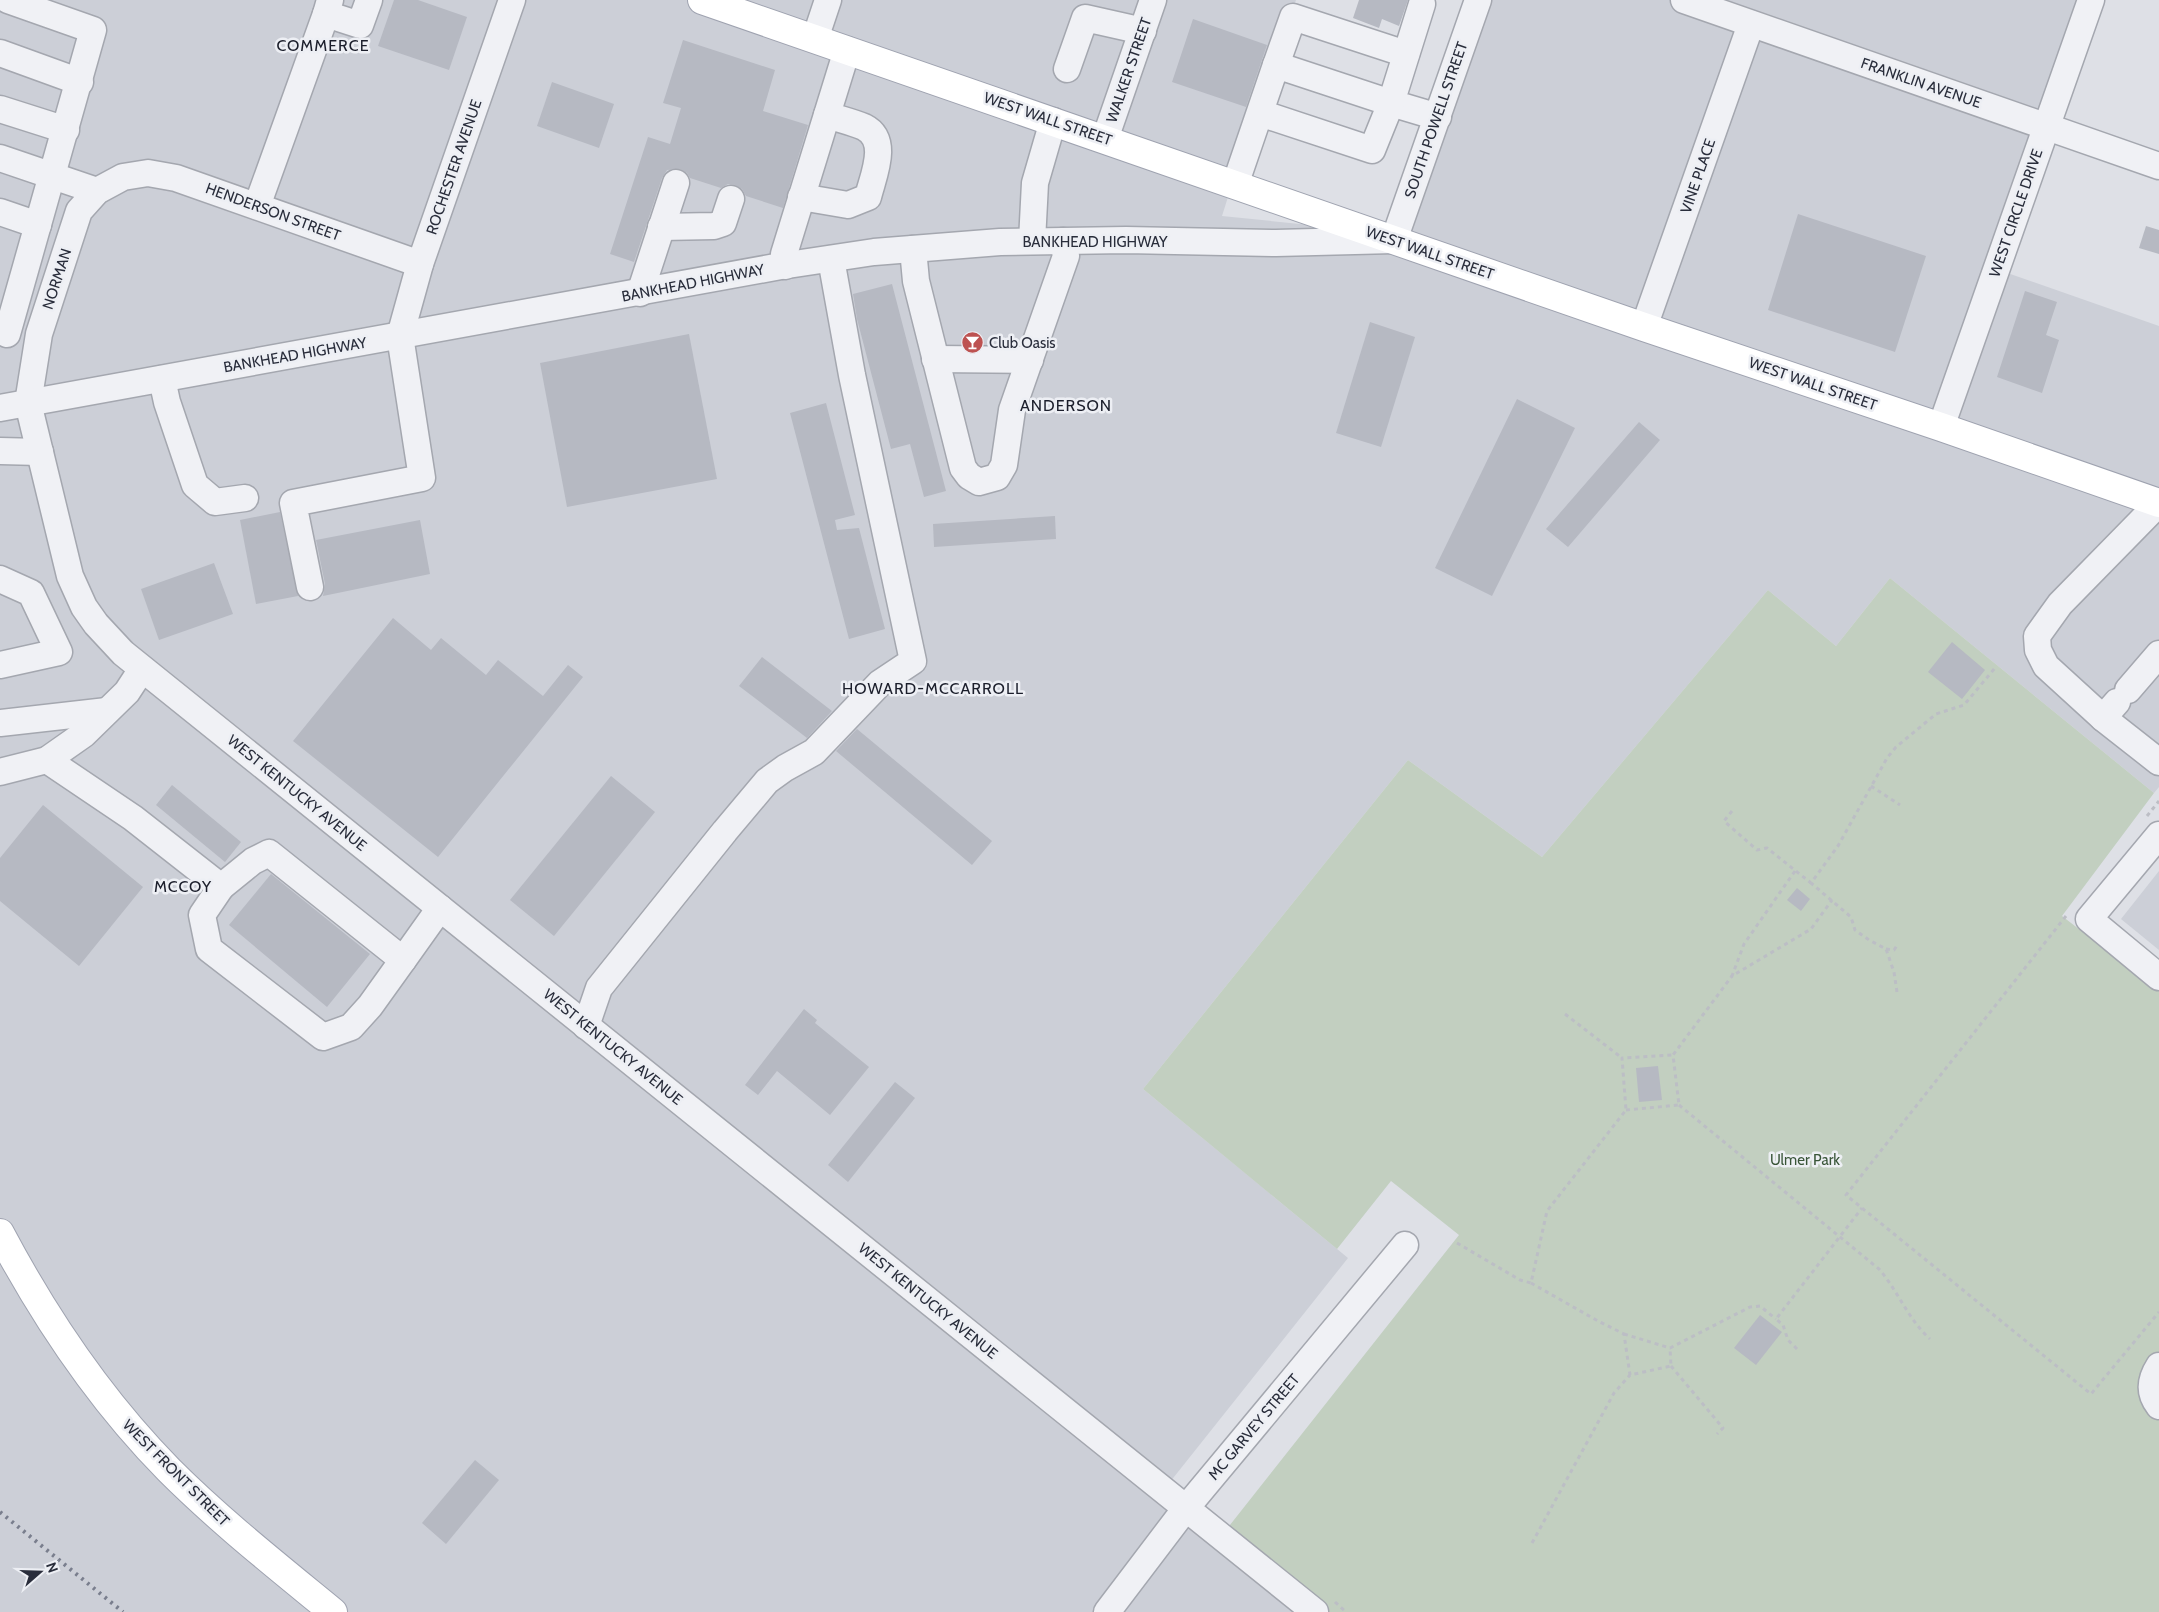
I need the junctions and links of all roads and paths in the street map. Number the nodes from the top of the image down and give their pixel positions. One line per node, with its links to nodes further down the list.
1 (8, 0): 22 (street)
2 (369, 0): 11 (street)
3 (512, 0): 50 (street, ROCHESTER AVENUE)
4 (702, 0): 16 (main road, WEST WALL STREET)
5 (828, 0): 16 (street)
6 (1153, 0): 15 (street, WALKER STREET)
7 (1478, 0): 27 (street, SOUTH POWELL STREET)
8 (1684, 0): 14 (street, FRANKLIN AVENUE)
9 (2091, 0): 29 (street, WEST CIRCLE DRIVE)
10 (1422, 4): 19 (street)
11 (328, 7): 41 (street)
12 (1296, 8): 19 (street); 20 (street)
13 (1091, 9): 15 (street); 21 (street)
14 (1751, 24): 29 (street, FRANKLIN AVENUE); 53 (street, VINE PLACE)
15 (1143, 31): 31 (street, WALKER STREET)
16 (815, 39): 17 (main road, WEST WALL STREET)
17 (847, 50): 26 (street); 28 (main road, WEST WALL STREET)
18 (0, 53): 22 (street)
19 (1406, 54): 23 (street)
20 (1276, 65): 23 (street); 25 (street)
21 (1067, 69)
22 (80, 82): 30 (street)
23 (1391, 103): 25 (street); 27 (street)
24 (0, 108): 30 (street)
25 (1260, 113): 37 (street)
26 (827, 115): 39 (street); 39 (street)
27 (1438, 116): 45 (street, SOUTH POWELL STREET)
28 (1053, 121): 31 (main road, WEST WALL STREET); 46 (street)
29 (2046, 127): 33 (street, FRANKLIN AVENUE); 62 (street, WEST CIRCLE DRIVE)
30 (66, 130): 34 (street)
31 (1105, 139): 37 (main road, WEST WALL STREET)
32 (0, 158): 34 (street)
33 (2159, 166)
34 (52, 177): 38 (street); 43 (street)
35 (123, 177): 38 (street, NORMAN); 41 (street, HENDERSON STREET)
36 (676, 183): 44 (street)
37 (1235, 185): 45 (main road, WEST WALL STREET)
38 (97, 191): 56 (street, NORMAN)
39 (801, 197): 51 (street)
40 (731, 199): 44 (street)
41 (257, 206): 50 (street, HENDERSON STREET)
42 (0, 212): 43 (street)
43 (38, 226): 54 (street)
44 (661, 227): 52 (street)
45 (1394, 240): 47 (street, BANKHEAD HIGHWAY); 53 (main road, WEST WALL STREET)
46 (1032, 241): 47 (street, BANKHEAD HIGHWAY); 48 (street, BANKHEAD HIGHWAY)
47 (1063, 241): 58 (street)
48 (913, 249): 49 (street, BANKHEAD HIGHWAY); 57 (street)
49 (831, 259): 51 (street, BANKHEAD HIGHWAY); 99 (street)
50 (420, 264): 55 (street, ROCHESTER AVENUE)
51 (785, 266): 52 (street, BANKHEAD HIGHWAY)
52 (640, 293): 55 (street, BANKHEAD HIGHWAY)
53 (1644, 327): 62 (main road, WEST WALL STREET)
54 (3, 333): 56 (street)
55 (400, 336): 59 (street, BANKHEAD HIGHWAY); 68 (street)
56 (38, 341): 60 (street, NORMAN)
57 (935, 359): 58 (street); 58 (street)
58 (1030, 360)
59 (162, 378): 60 (street, BANKHEAD HIGHWAY); 65 (street)
60 (28, 403): 61 (street, BANKHEAD HIGHWAY); 64 (street, WEST KENTUCKY AVENUE)
61 (0, 408)
62 (1941, 427): 66 (main road, WEST WALL STREET)
63 (0, 452): 64 (street)
64 (40, 452): 74 (street, WEST KENTUCKY AVENUE)
65 (244, 498)
66 (2159, 503): 75 (street)
67 (0, 579): 69 (street)
68 (310, 587)
69 (30, 593): 70 (street); 72 (street)
70 (0, 600)
71 (2159, 654): 75 (street)
72 (0, 665)
73 (1995, 668): 81 (path)
74 (142, 669): 76 (street); 90 (street, WEST KENTUCKY AVENUE)
75 (2116, 703): 79 (street)
76 (107, 711): 77 (street); 78 (street)
77 (0, 723)
78 (47, 760): 80 (street); 88 (street)
79 (2159, 762)
80 (0, 772)
81 (1871, 786): 83 (path); 87 (path)
82 (2159, 801): 85 (path)
83 (1900, 805)
84 (1732, 811): 86 (path)
85 (2151, 828): 91 (street)
86 (1795, 871): 87 (path); 95 (path)
87 (1812, 883): 89 (path)
88 (221, 887): 94 (street); 94 (street)
89 (1832, 900): 93 (path); 95 (path)
90 (440, 908): 94 (street); 99 (street, WEST KENTUCKY AVENUE)
91 (2080, 915): 96 (street); 104 (path)
92 (1898, 944): 93 (path)
93 (1886, 949): 97 (path)
94 (403, 960)
95 (1732, 976): 100 (path)
96 (2159, 977)
97 (1897, 992)
98 (1565, 1014): 101 (path)
99 (586, 1026): 121 (street, WEST KENTUCKY AVENUE)
100 (1674, 1054): 101 (path); 102 (path)
101 (1622, 1058): 103 (path)
102 (1679, 1105): 103 (path); 106 (path)
103 (1626, 1110): 109 (path)
104 (1862, 1208): 106 (path); 110 (path)
105 (0, 1233): 123 (main road, WEST FRONT STREET)
106 (1840, 1237): 111 (path); 113 (path)
107 (1457, 1242): 109 (path)
108 (1405, 1245): 121 (street, MC GARVEY STREET)
109 (1531, 1283): 112 (path)
110 (2159, 1312)
111 (1776, 1319): 114 (path); 115 (path)
112 (1624, 1334): 114 (path); 118 (path)
113 (1930, 1339)
114 (1670, 1348): 116 (path)
115 (1797, 1349)
116 (1671, 1366): 118 (path); 120 (path)
117 (2159, 1366): 119 (street)
118 (1630, 1375): 122 (path)
119 (2155, 1399)
120 (1718, 1434)
121 (1186, 1508): 124 (street, MC GARVEY STREET); 125 (street, WEST KENTUCKY AVENUE)
122 (1532, 1543)
123 (333, 1612)
124 (1107, 1612)
125 (1315, 1612)

